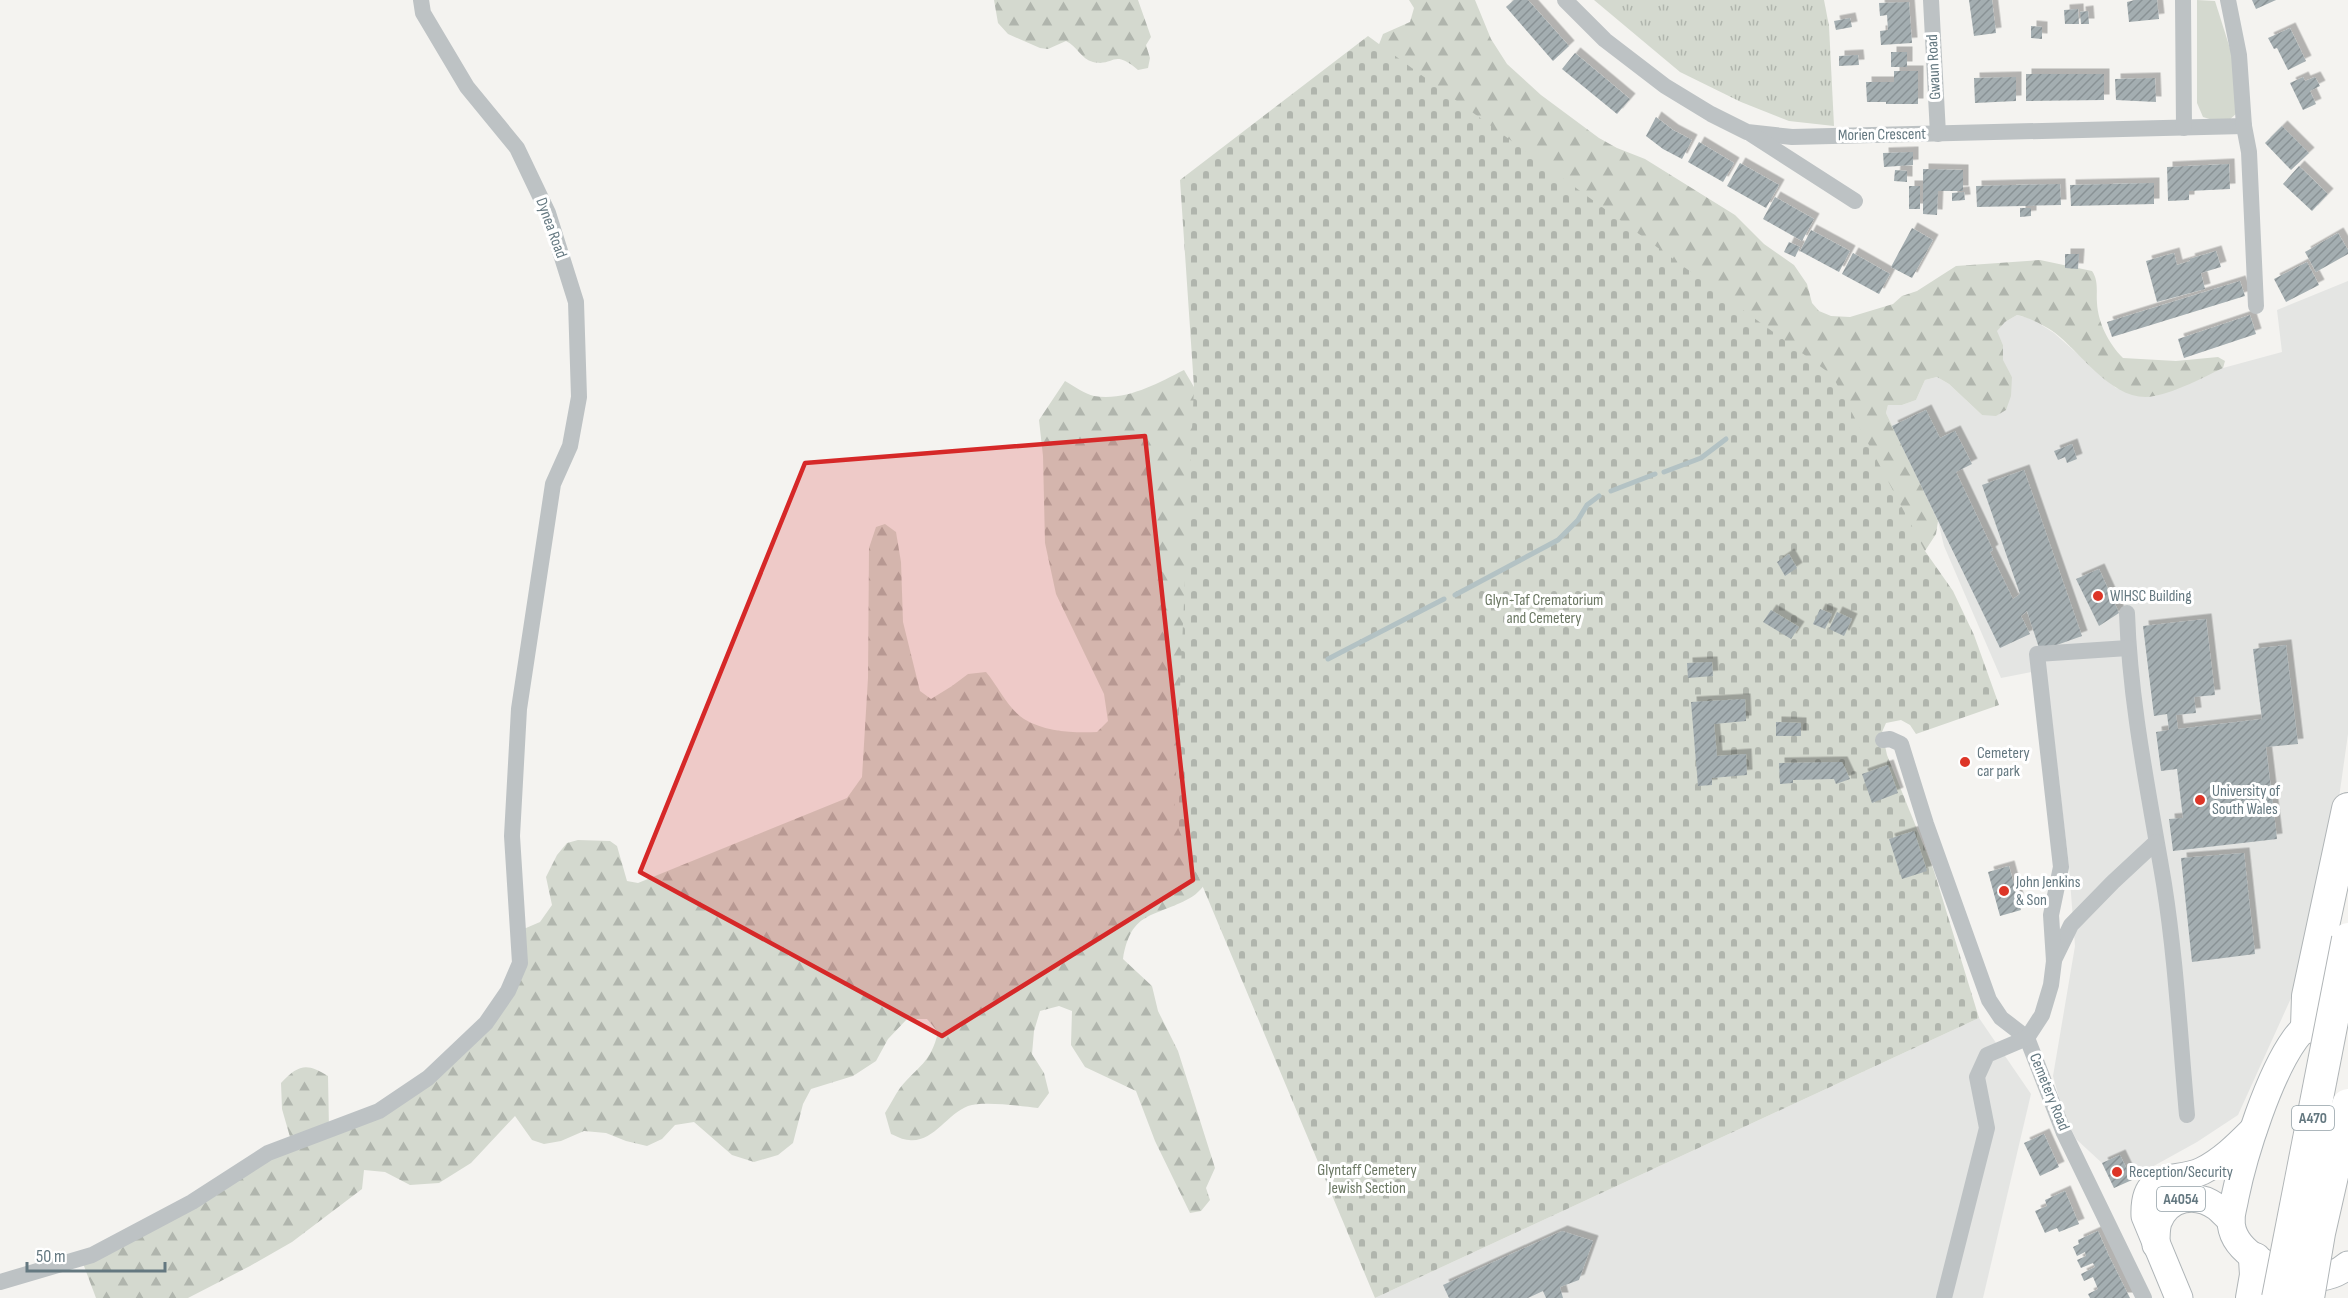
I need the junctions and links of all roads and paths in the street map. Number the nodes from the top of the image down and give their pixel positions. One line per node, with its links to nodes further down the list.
1 (421, 0): 29 (street, Dynea Road)
2 (1565, 0): 8 (street, Morien Crescent)
3 (1931, 0): 9 (street, Gwaun Road)
4 (2183, 0): 7 (street)
5 (2228, 0): 6 (street)
6 (2244, 126): 7 (street, Morien Crescent); 11 (street)
7 (2184, 128): 9 (street, Morien Crescent)
8 (1747, 132): 9 (street, Morien Crescent); 10 (street)
9 (1938, 134)
10 (1855, 201)
11 (2256, 306)
12 (2127, 614): 13 (street)
13 (2128, 648): 16 (street); 18 (street)
14 (1883, 740): 21 (street, Cemetery Road)
15 (2348, 809): 20 (highway)
16 (2156, 842): 18 (street); 23 (street)
17 (2348, 939): 34 (highway, A470, bridge)
18 (2054, 961): 21 (street)
19 (2348, 1014): 20 (main road)
20 (2307, 1027): 24 (main road)
21 (2027, 1038): 30 (street); 31 (street, Cemetery Road)
22 (2348, 1105): 35 (highway, A470, bridge)
23 (2187, 1115)
24 (2256, 1126): 25 (main road); 26 (main road, A4054)
25 (2231, 1220): 26 (main road, A4054); 27 (main road)
26 (2156, 1245): 32 (main road, A4054)
27 (2255, 1259): 28 (main road); 33 (highway)
28 (2348, 1265)
29 (0, 1282)
30 (1944, 1298)
31 (2144, 1298)
32 (2179, 1298)
33 (2252, 1298)
34 (2278, 1298)
35 (2308, 1298)

